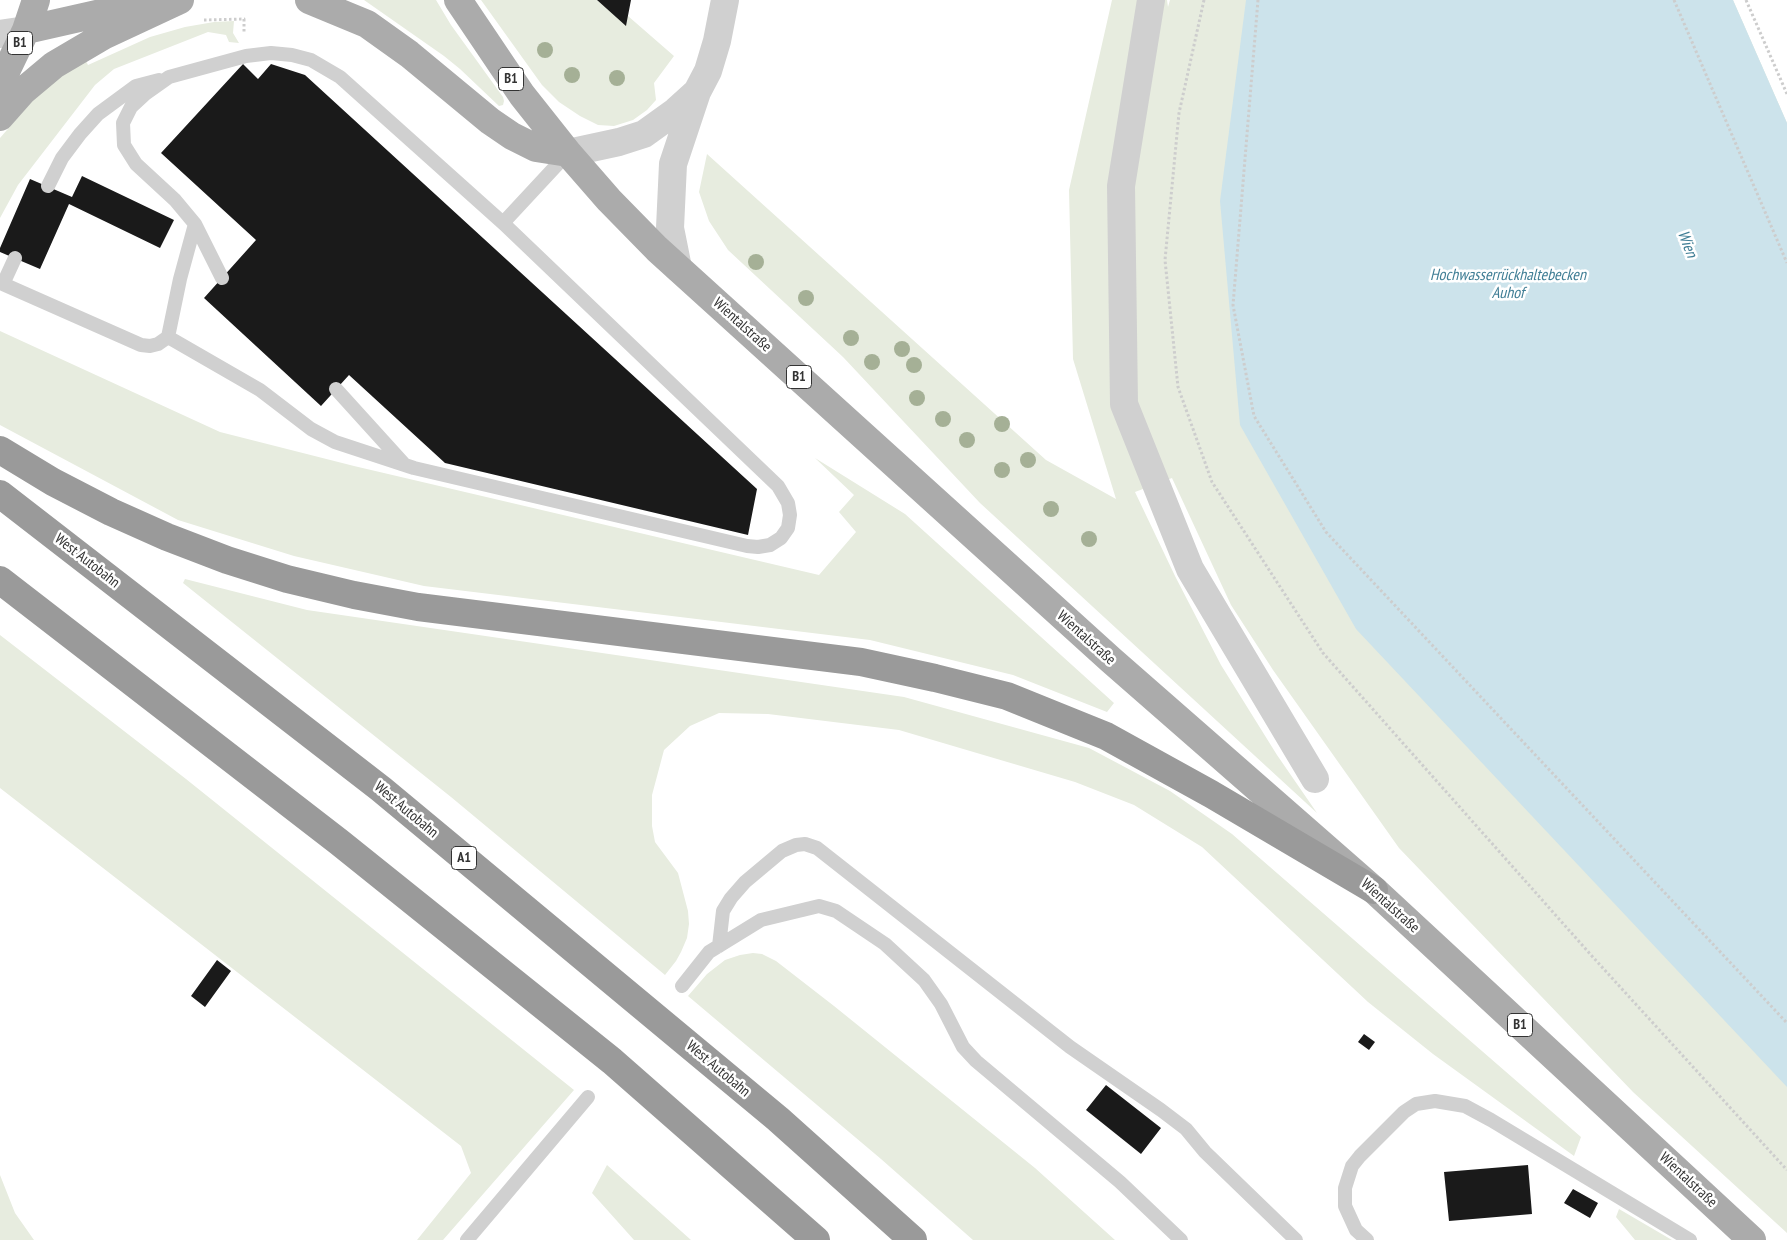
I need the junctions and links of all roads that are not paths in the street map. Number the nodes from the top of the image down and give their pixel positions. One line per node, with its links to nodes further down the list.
1 (36, 0): 8 (main road, B1)
2 (158, 0): 8 (main road)
3 (180, 0): 12 (main road)
4 (309, 0): 13 (main road)
5 (458, 0): 13 (main road, Wientalstraße / B1)
6 (725, 0): 11 (street)
7 (1151, 0): 26 (street)
8 (13, 32): 10 (main road, B1)
9 (169, 77): 14 (lane); 15 (lane); 16 (lane)
10 (0, 84)
11 (697, 92): 13 (street); 18 (street)
12 (0, 117)
13 (568, 153): 15 (lane); 18 (main road, Wientalstraße / B1)
14 (48, 186)
15 (503, 222): 23 (lane)
16 (195, 224): 19 (lane); 20 (lane)
17 (15, 258): 20 (lane)
18 (678, 268): 27 (main road, Wientalstraße / B1)
19 (222, 278)
20 (168, 337): 23 (lane)
21 (336, 390): 23 (lane)
22 (0, 450): 27 (highway)
23 (405, 465)
24 (0, 494): 33 (highway, West Autobahn / A1)
25 (0, 580): 32 (highway)
26 (1315, 779)
27 (1374, 890): 38 (main road, Wientalstraße / B1)
28 (719, 946): 29 (lane); 34 (lane); 35 (lane)
29 (682, 986)
30 (588, 1097): 31 (lane)
31 (466, 1240)
32 (816, 1240)
33 (913, 1240)
34 (1181, 1240)
35 (1296, 1240)
36 (1367, 1240): 37 (lane)
37 (1690, 1240)
38 (1752, 1240)

